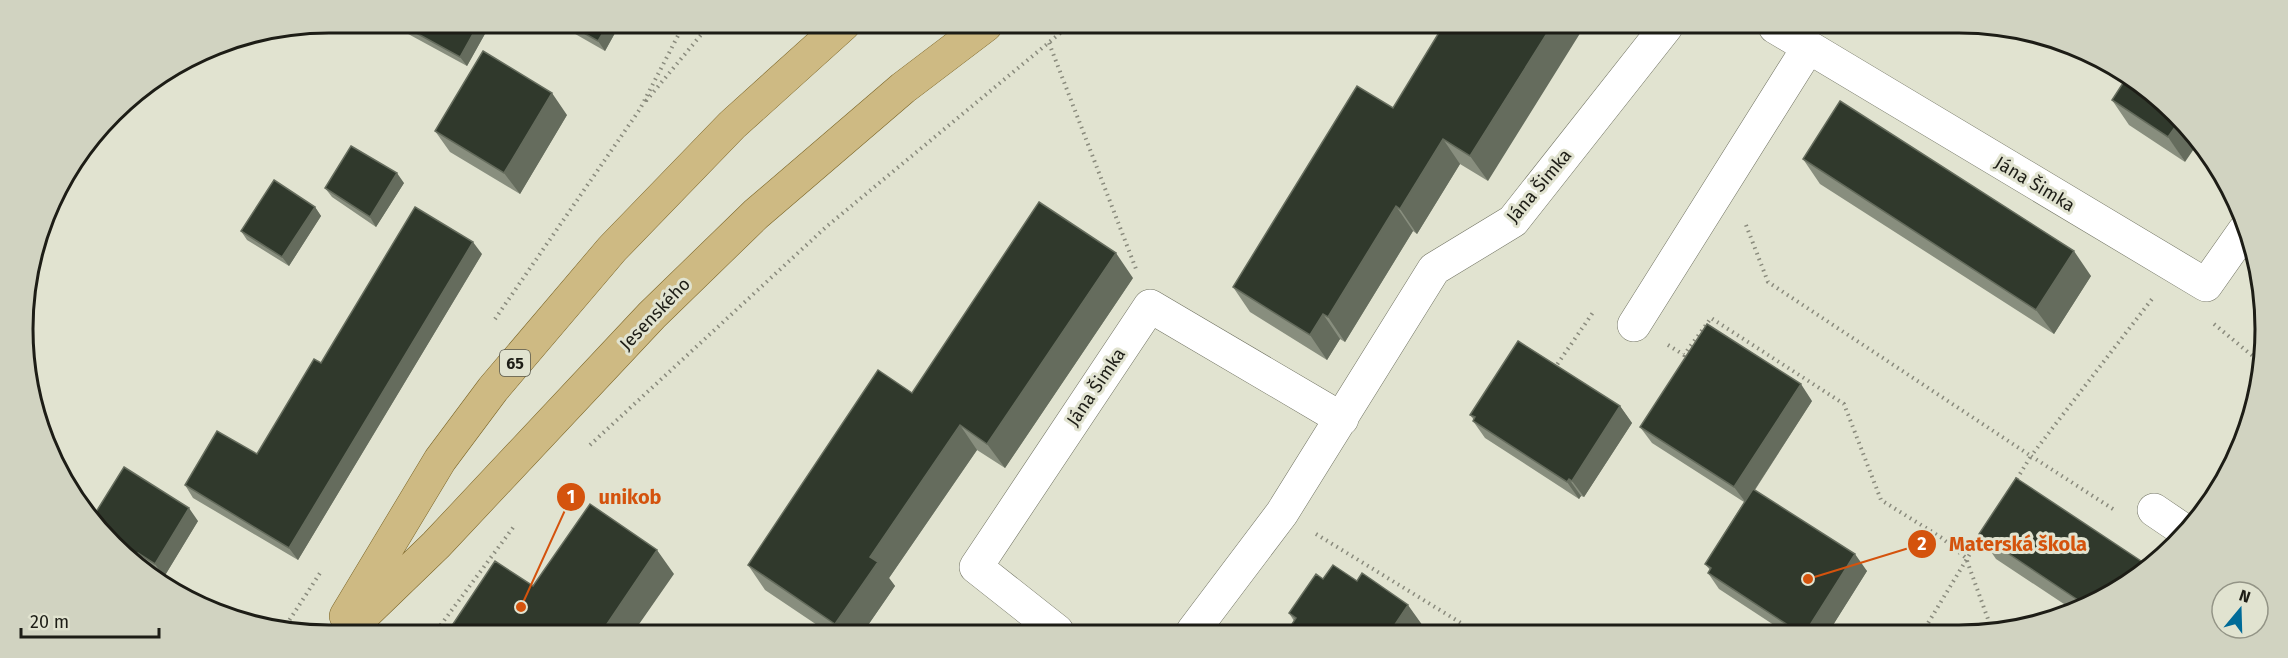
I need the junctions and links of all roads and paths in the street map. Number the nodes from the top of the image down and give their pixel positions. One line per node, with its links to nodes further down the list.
1 (703, 33): 9 (path)
2 (834, 33): 28 (main road, 65)
3 (975, 33): 29 (main road, Jesenského)
4 (1061, 33): 7 (path)
5 (1661, 33): 16 (street, Jána Šimka)
6 (1784, 33): 8 (street, Jána Šimka)
7 (1049, 43): 13 (path); 17 (path)
8 (1808, 48): 11 (street, Jána Šimka); 14 (street)
9 (640, 109)
10 (1745, 223): 18 (path)
11 (2240, 237)
12 (2157, 292): 18 (path)
13 (1150, 306): 16 (street); 31 (street, Jána Šimka)
14 (1634, 325): 15 (path); 26 (path)
15 (1552, 372)
16 (1342, 419): 22 (street, Jána Šimka)
17 (583, 452)
18 (2031, 456): 19 (path); 21 (path)
19 (2013, 484)
20 (2154, 510): 24 (street)
21 (2117, 511)
22 (1282, 513): 32 (street, Jána Šimka); 33 (path)
23 (519, 520): 30 (path)
24 (2179, 527)
25 (1984, 531): 26 (path)
26 (1966, 558): 27 (path); 34 (path)
27 (1990, 623)
28 (341, 625)
29 (353, 625)
30 (441, 625)
31 (1049, 625)
32 (1198, 625)
33 (1462, 625)
34 (1927, 625)

